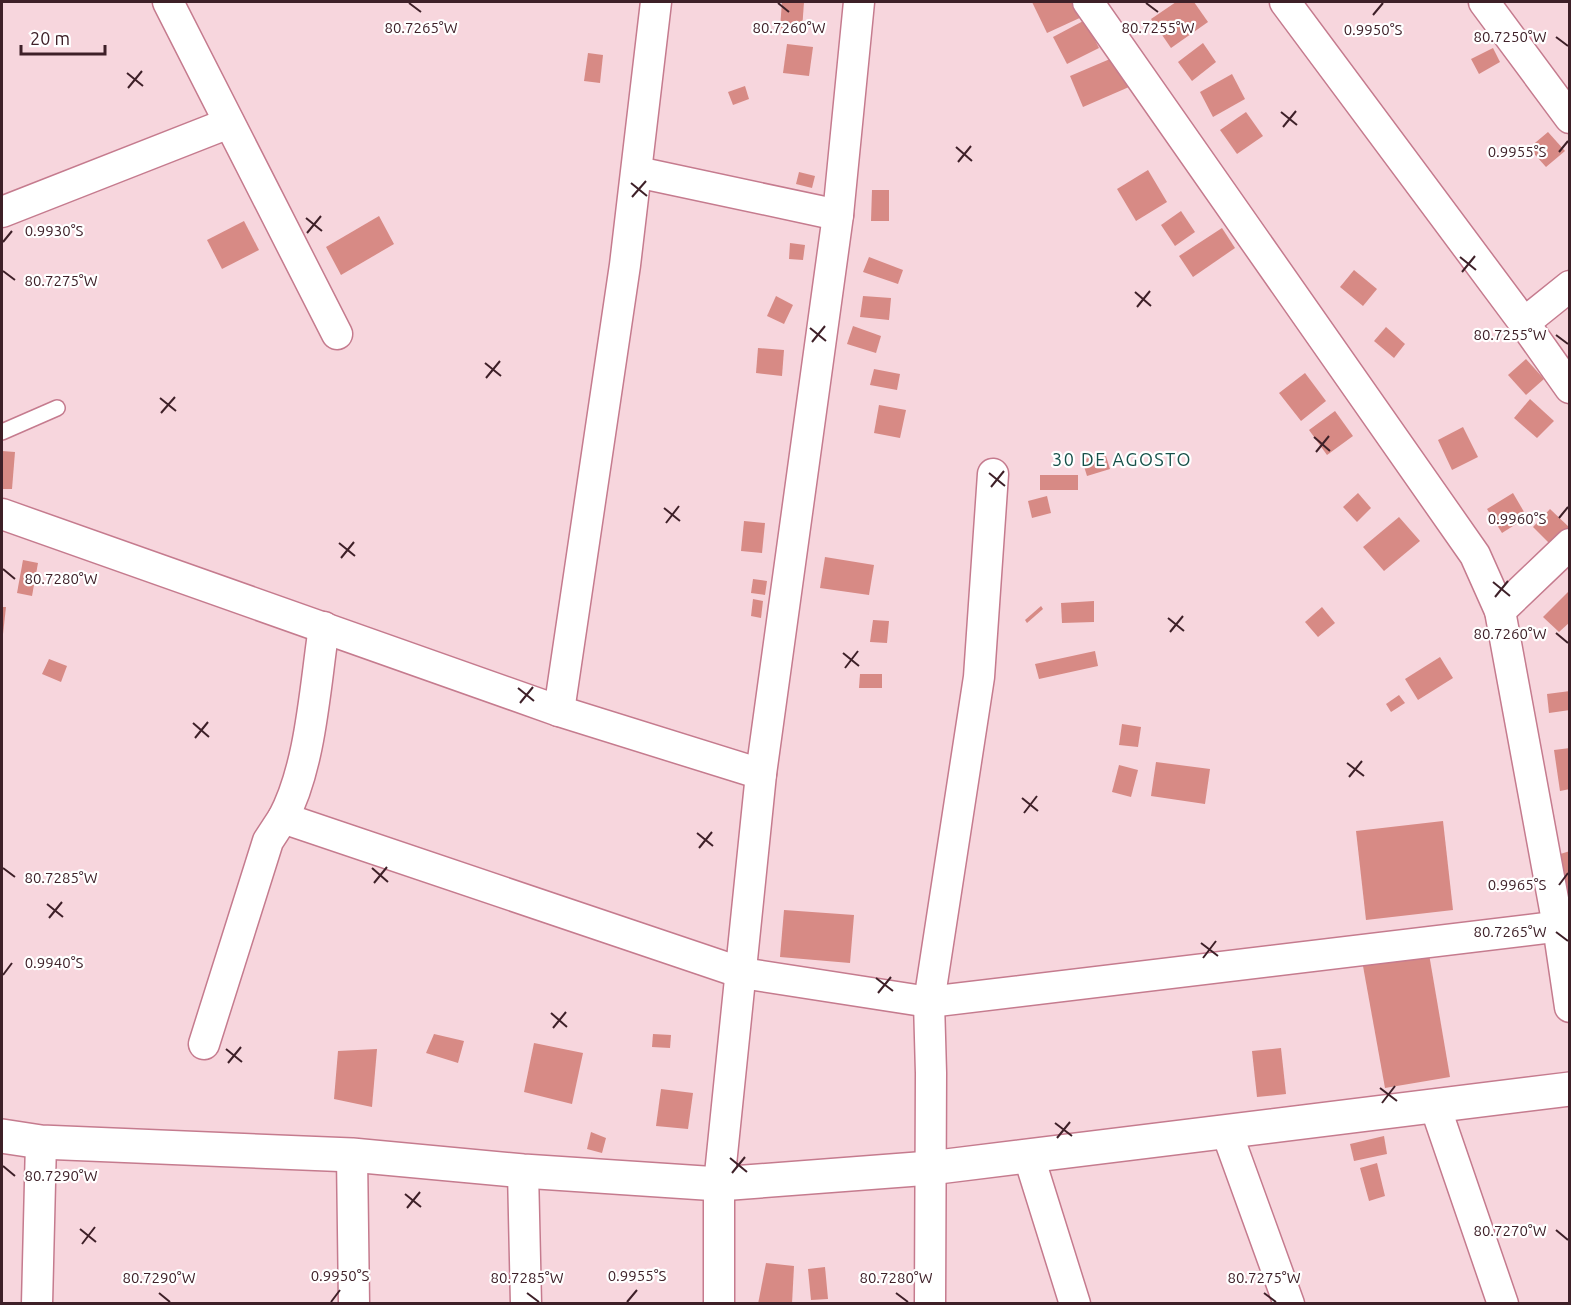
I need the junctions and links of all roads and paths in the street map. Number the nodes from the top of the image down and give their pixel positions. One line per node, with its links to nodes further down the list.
1 (168, 2): 8 (street)
2 (656, 2): 9 (street)
3 (859, 2): 11 (street)
4 (1088, 2): 21 (street)
5 (1285, 2): 13 (street)
6 (1484, 2): 7 (street)
7 (1569, 118)
8 (229, 123): 10 (street); 14 (street)
9 (637, 172): 11 (street); 23 (street)
10 (2, 212)
11 (838, 215): 24 (street)
12 (1569, 286): 13 (street)
13 (1524, 323): 15 (street)
14 (337, 334)
15 (1569, 388)
16 (57, 408): 17 (lane)
17 (2, 432)
18 (993, 474): 28 (street)
19 (2, 514): 22 (street)
20 (1569, 544): 21 (street)
21 (1500, 611): 26 (street)
22 (324, 627): 23 (street); 25 (street)
23 (559, 711): 24 (street)
24 (761, 774): 27 (street)
25 (283, 818): 27 (street); 30 (street)
26 (1564, 925): 28 (street); 29 (street)
27 (742, 973): 28 (street); 40 (street)
28 (929, 1002): 38 (street)
29 (1569, 1007)
30 (204, 1044)
31 (1569, 1089): 32 (street)
32 (1435, 1106): 33 (street); 48 (street)
33 (1227, 1133): 37 (street); 47 (street)
34 (2, 1137): 35 (street)
35 (41, 1142): 36 (street); 41 (street)
36 (352, 1155): 39 (street); 42 (street)
37 (1029, 1157): 38 (street); 46 (street)
38 (930, 1168): 40 (street); 45 (street)
39 (523, 1171): 40 (street); 43 (street)
40 (719, 1184): 44 (street)
41 (37, 1304)
42 (354, 1304)
43 (526, 1304)
44 (719, 1304)
45 (930, 1304)
46 (1075, 1304)
47 (1289, 1304)
48 (1503, 1304)

